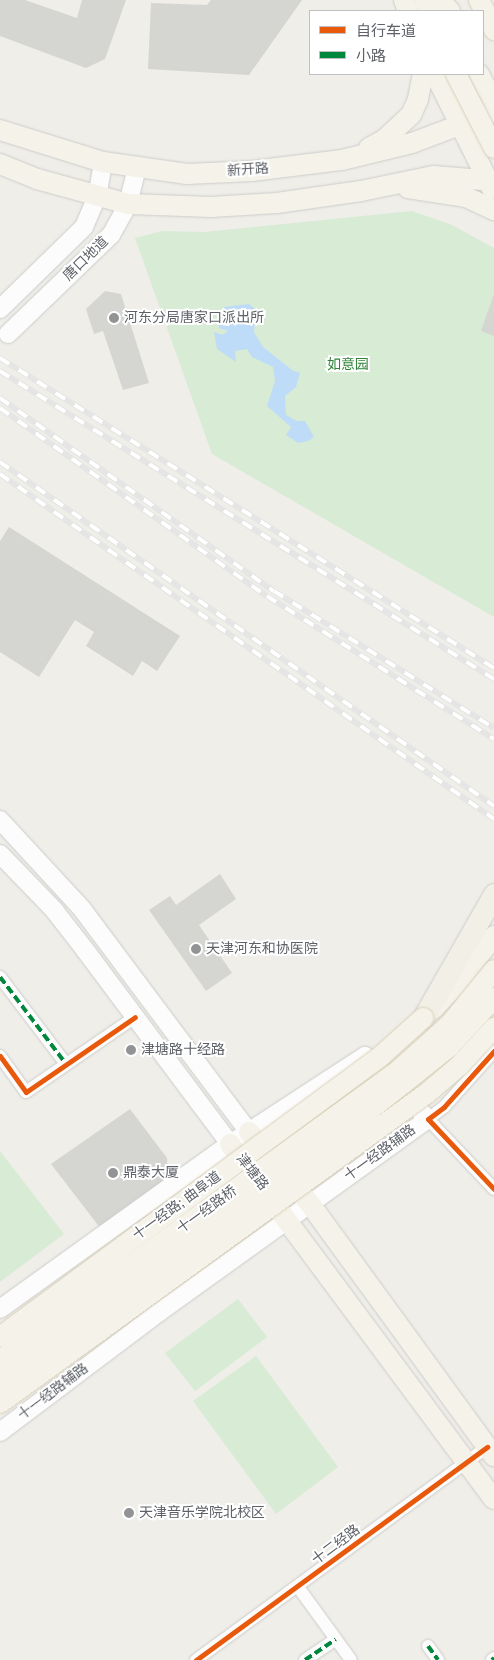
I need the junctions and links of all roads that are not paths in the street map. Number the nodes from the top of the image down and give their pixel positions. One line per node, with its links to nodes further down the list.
1 (432, 0): 4 (main road)
2 (440, 0): 5 (main road)
3 (479, 0): 6 (main road, bridge)
4 (440, 10)
5 (449, 10)
6 (494, 30)
7 (422, 75): 16 (main road)
8 (435, 75): 13 (main road)
9 (457, 75): 15 (main road, bridge)
10 (480, 75): 11 (main road)
11 (494, 104)
12 (494, 112): 13 (main road, 新开路)
13 (459, 124): 16 (main road, 新开路); 20 (main road)
14 (0, 130): 17 (main road, 新开路)
15 (494, 148)
16 (342, 160): 19 (main road, 新开路)
17 (104, 162): 19 (main road, 新开路); 22 (main road, 唐口地道)
18 (0, 164): 22 (main road)
19 (137, 168): 23 (main road, 唐口地道)
20 (491, 184): 21 (main road)
21 (361, 191): 23 (main road); 24 (main road)
22 (97, 197): 23 (main road); 25 (main road, 唐口地道)
23 (128, 204): 26 (main road, 唐口地道)
24 (494, 210)
25 (0, 309)
26 (8, 334)
27 (0, 820): 41 (main road, 津塘路)
28 (0, 854): 34 (main road, 津塘路)
29 (494, 894): 35 (highway)
30 (494, 936): 35 (main road, 十一经路; 曲阜道)
31 (494, 970): 48 (main road, 十一经路桥, bridge)
32 (0, 977): 39 (street)
33 (494, 998): 49 (main road, 十一经路桥, bridge)
34 (135, 1017): 39 (street); 42 (main road, 津塘路)
35 (423, 1018): 47 (main road, 十一经路; 曲阜道, bridge)
36 (494, 1028): 50 (main road, bridge)
37 (494, 1051): 40 (street)
38 (0, 1056): 39 (street)
39 (66, 1064)
40 (428, 1119): 41 (main road, 十一经路辅路); 43 (street); 44 (main road, 十一经路辅路)
41 (249, 1132): 42 (main road, 十一经路辅路); 44 (main road, 津塘路)
42 (230, 1144): 45 (main road, 津塘路); 46 (main road, 十一经路辅路)
43 (494, 1190)
44 (310, 1204): 45 (main road, 十一经路辅路); 52 (main road, 津塘路)
45 (288, 1218): 51 (main road, 十一经路辅路); 53 (main road, 津塘路)
46 (0, 1309)
47 (0, 1337)
48 (0, 1360)
49 (0, 1380)
50 (0, 1403)
51 (0, 1432)
52 (491, 1451): 53 (street, 十二经路)
53 (466, 1462): 54 (main road, 津塘路); 55 (street, 十二经路)
54 (494, 1499)
55 (298, 1587): 56 (street); 58 (street, 十二经路)
56 (336, 1640): 59 (street); 60 (street)
57 (428, 1646): 61 (street)
58 (196, 1660)
59 (305, 1660)
60 (351, 1660)
61 (438, 1660)

